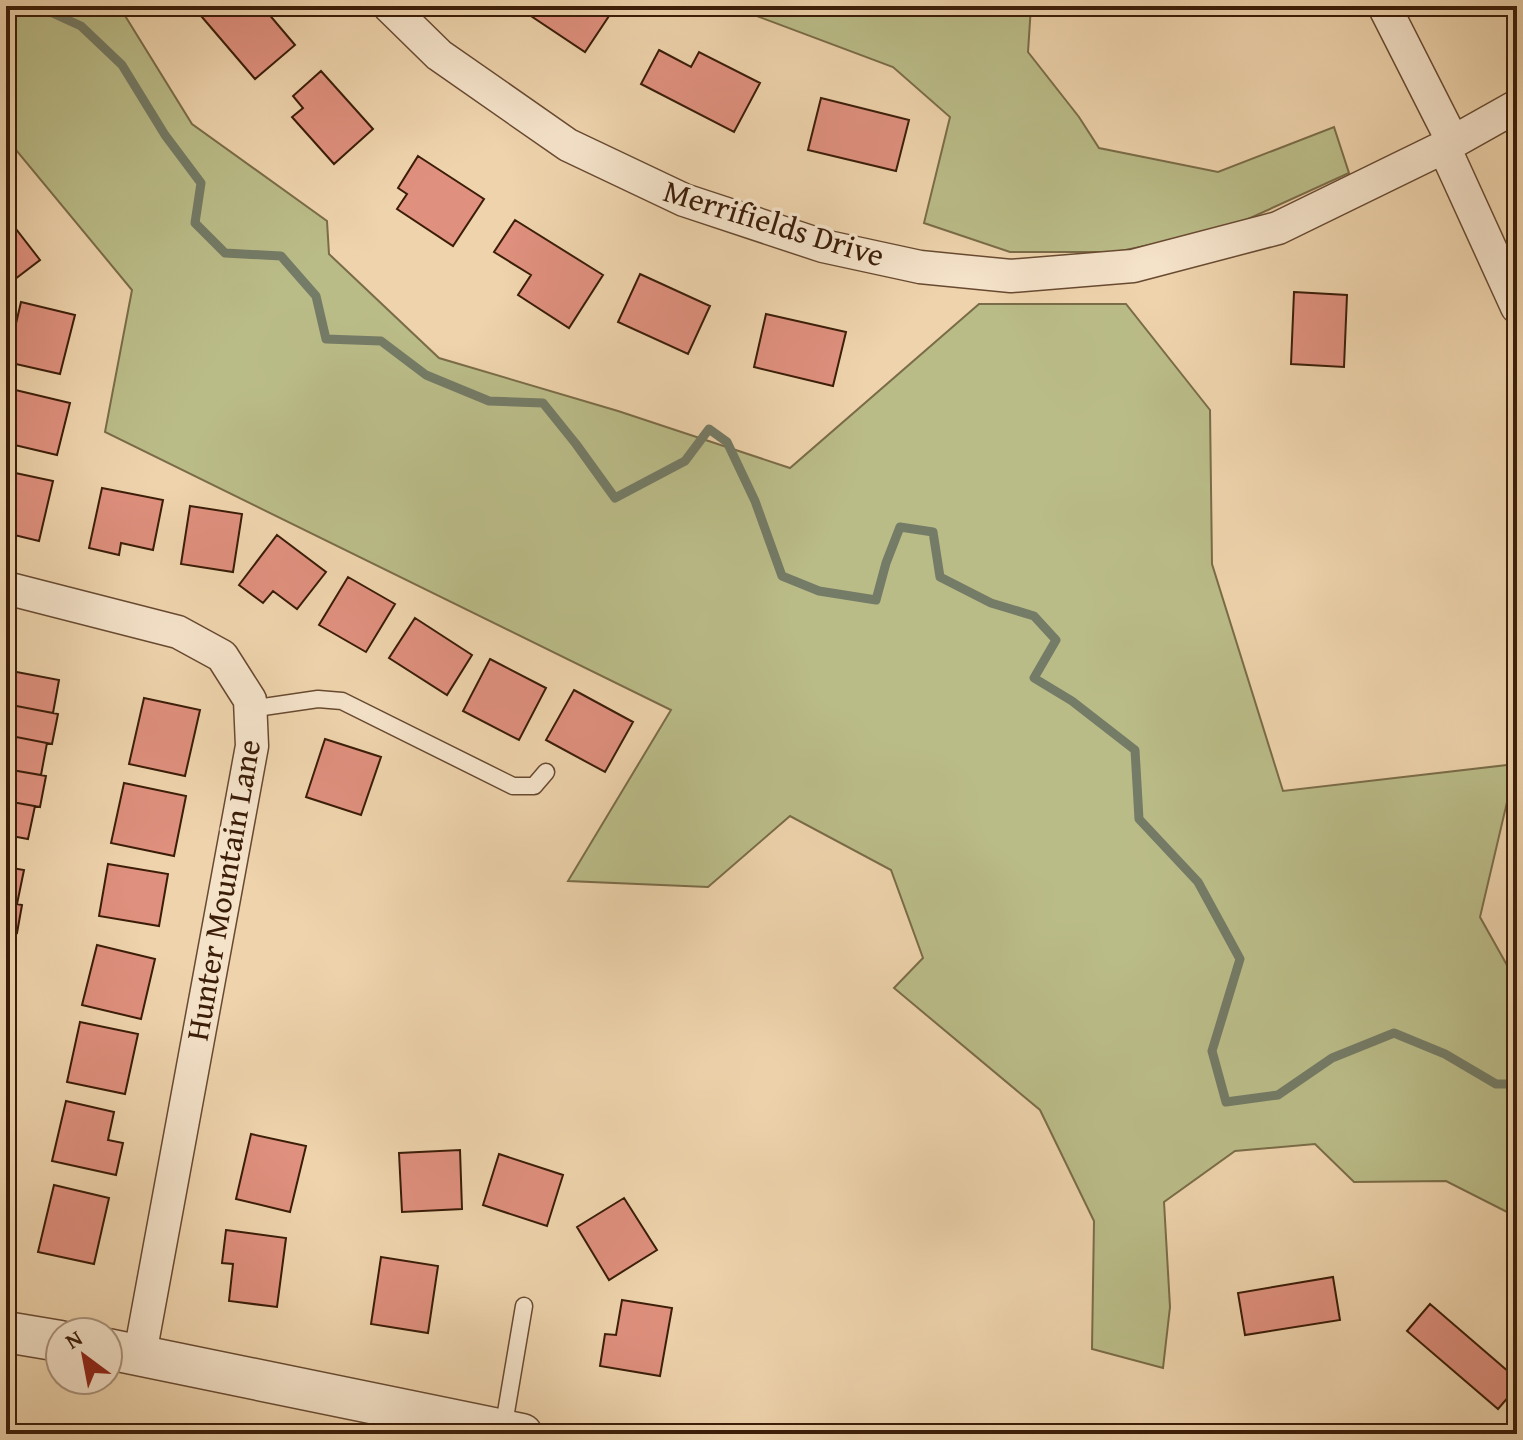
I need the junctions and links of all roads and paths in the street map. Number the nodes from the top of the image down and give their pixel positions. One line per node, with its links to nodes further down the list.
1 (389, 6): 4 (street, Merrifields Drive)
2 (1384, 6): 4 (street)
3 (1517, 106): 4 (street, Merrifields Drive)
4 (1448, 144): 5 (street)
5 (1517, 307)
6 (6, 588): 7 (street, Hunter Mountain Lane)
7 (250, 709): 8 (lane); 12 (street, Hunter Mountain Lane)
8 (546, 772)
9 (524, 1306): 13 (lane)
10 (6, 1332): 11 (street)
11 (44, 1338)
12 (124, 1352): 13 (street)
13 (513, 1432)

